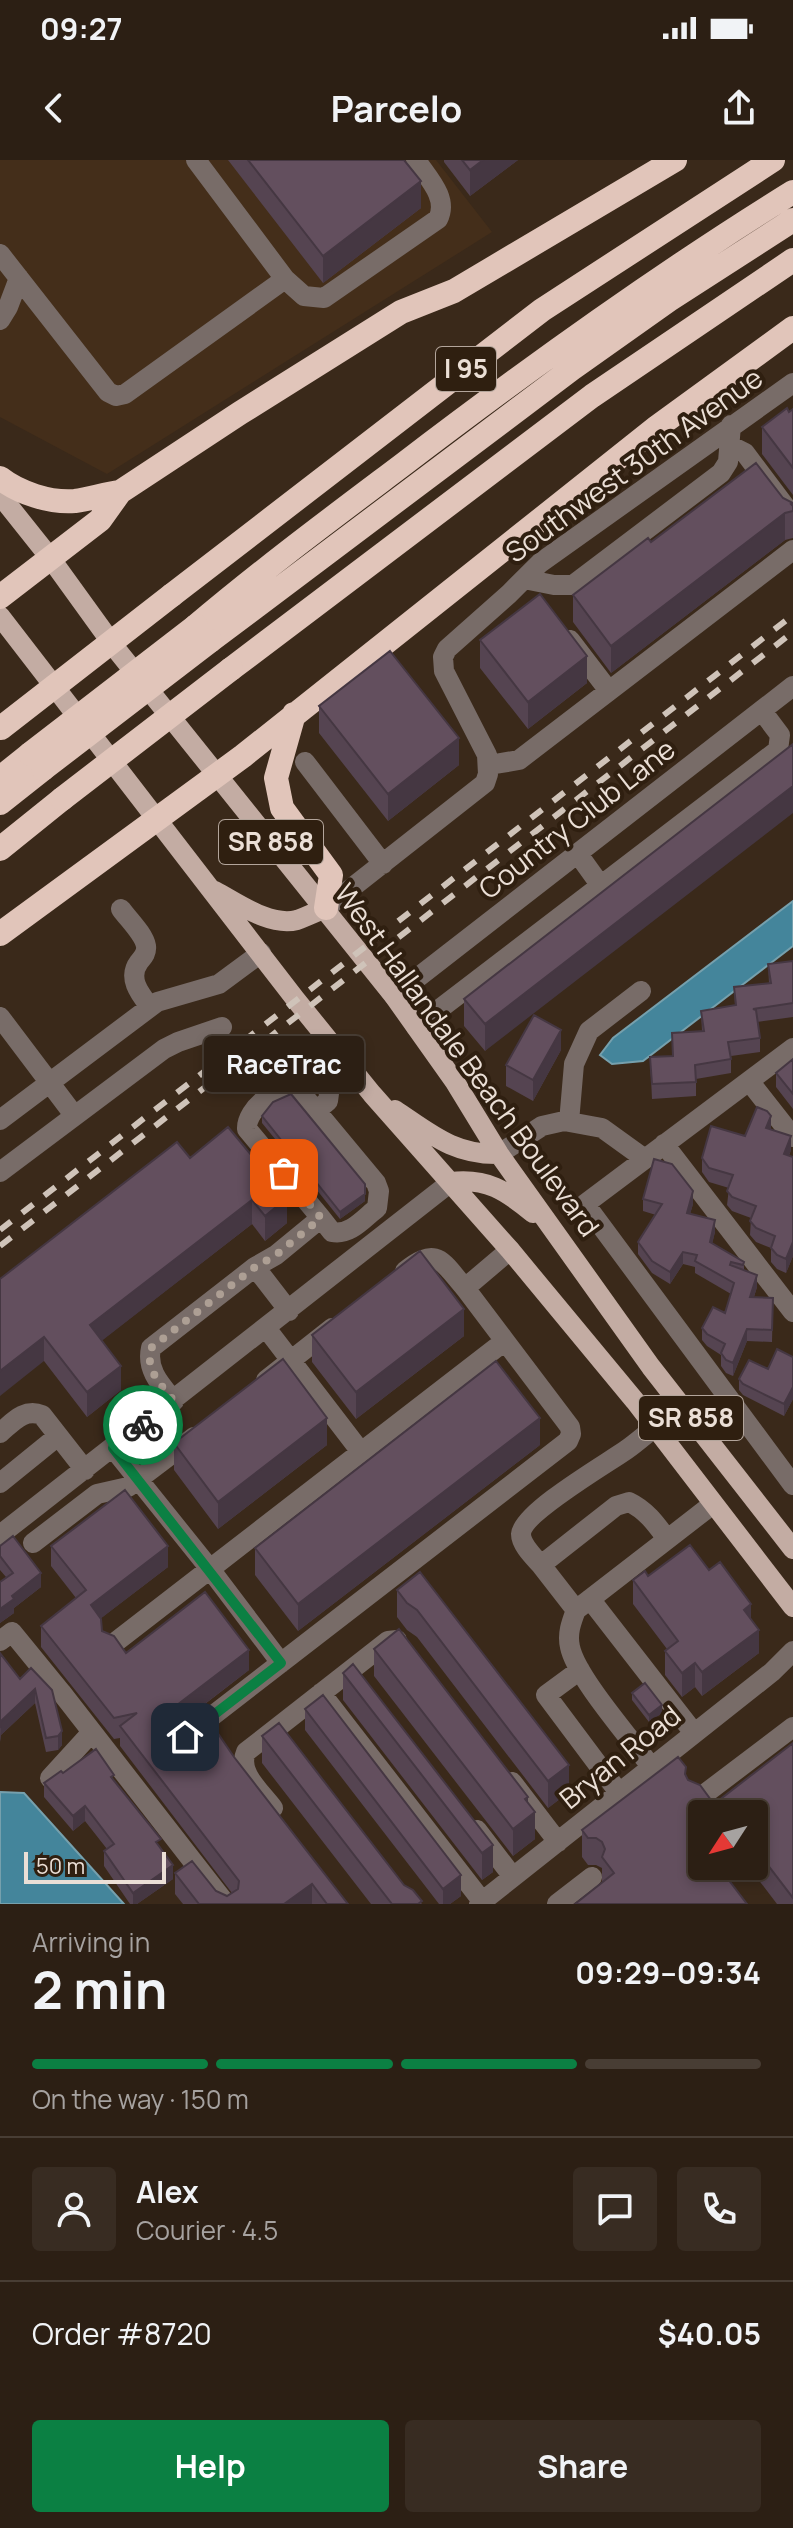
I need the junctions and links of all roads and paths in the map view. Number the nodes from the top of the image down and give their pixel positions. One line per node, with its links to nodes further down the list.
1 (196, 160): 10 (street)
2 (416, 160): 10 (street)
3 (675, 160): 16 (highway)
4 (773, 160): 31 (highway, I 95, bridge)
5 (793, 192): 26 (highway)
6 (793, 220): 26 (highway)
7 (0, 254): 9 (street)
8 (793, 260): 39 (highway, bridge)
9 (19, 278): 10 (street); 11 (street)
10 (285, 279)
11 (3, 306)
12 (793, 328): 30 (highway)
13 (793, 383): 14 (street, Southwest 30th Avenue)
14 (731, 436): 18 (street); 21 (street, Southwest 30th Avenue); 21 (street)
15 (0, 478): 16 (highway)
16 (120, 492): 20 (highway)
17 (0, 495): 20 (main road, West Hallandale Beach Boulevard / SR 858)
18 (793, 517)
19 (793, 550): 28 (street)
20 (51, 559): 22 (highway); 35 (main road, West Hallandale Beach Boulevard / SR 858)
21 (524, 579): 23 (street); 34 (street, Southwest 30th Avenue)
22 (0, 597)
23 (543, 604)
24 (0, 616): 38 (main road, SR 858)
25 (562, 629): 28 (street)
26 (203, 634): 32 (highway, bridge)
27 (793, 686): 29 (street, Country Club Lane)
28 (609, 691): 34 (street)
29 (762, 711): 40 (street, Country Club Lane); 42 (street)
30 (294, 714): 35 (highway); 44 (highway)
31 (0, 728)
32 (37, 762): 36 (highway); 37 (highway)
33 (305, 762): 41 (street)
34 (489, 765): 41 (street)
35 (217, 775): 38 (highway); 44 (main road, West Hallandale Beach Boulevard / SR 858)
36 (0, 778)
37 (0, 803)
38 (155, 819): 43 (main road, SR 858); 46 (highway)
39 (0, 849)
40 (578, 854): 42 (street); 49 (street, Country Club Lane)
41 (383, 864): 44 (street)
42 (601, 886): 53 (street)
43 (210, 888): 44 (main road); 47 (main road, SR 858)
44 (326, 908): 49 (main road, West Hallandale Beach Boulevard / SR 858)
45 (121, 909): 50 (street)
46 (0, 934)
47 (261, 953): 50 (street); 54 (main road, SR 858)
48 (641, 991): 62 (street)
49 (394, 996): 53 (main road, West Hallandale Beach Boulevard / SR 858)
50 (150, 1007): 57 (street)
51 (0, 1017): 57 (street)
52 (222, 1027): 61 (street)
53 (416, 1027): 65 (main road, West Hallandale Beach Boulevard / SR 858)
54 (335, 1048): 58 (main road, SR 858); 60 (street)
55 (793, 1048): 56 (street)
56 (749, 1081): 63 (street); 64 (street)
57 (50, 1083): 59 (street); 61 (street)
58 (372, 1094): 65 (main road); 68 (main road, SR 858)
59 (3, 1111)
60 (316, 1111): 69 (street); 69 (street)
61 (74, 1115): 67 (street)
62 (569, 1122): 65 (street); 66 (street)
63 (793, 1137)
64 (664, 1144): 66 (street); 76 (street)
65 (499, 1154): 70 (main road, West Hallandale Beach Boulevard / SR 858)
66 (645, 1159): 92 (street)
67 (0, 1172)
68 (451, 1182): 70 (main road); 71 (main road, SR 858); 75 (street)
69 (321, 1218): 72 (street)
70 (557, 1234): 97 (main road, West Hallandale Beach Boulevard / SR 858)
71 (510, 1250): 74 (street); 84 (main road, SR 858)
72 (255, 1267): 75 (street); 82 (street)
73 (385, 1287): 74 (street)
74 (465, 1288): 79 (street)
75 (289, 1311): 78 (street)
76 (793, 1312)
77 (350, 1315): 80 (street)
78 (266, 1328): 80 (street); 82 (street)
79 (505, 1341): 88 (street); 108 (street)
80 (291, 1361): 81 (street); 88 (street)
81 (256, 1388)
82 (174, 1401): 87 (street)
83 (210, 1425): 90 (street)
84 (655, 1427): 93 (main road, SR 858); 99 (street)
85 (0, 1433): 86 (street)
86 (58, 1436): 89 (street); 91 (street)
87 (113, 1448): 89 (street); 90 (street)
88 (361, 1452): 100 (street)
89 (85, 1470): 94 (street)
90 (139, 1480): 96 (street); 100 (street)
91 (0, 1483)
92 (793, 1485)
93 (713, 1504): 95 (street); 98 (main road, SR 858)
94 (0, 1535)
95 (667, 1539): 99 (street); 102 (street)
96 (33, 1543)
97 (793, 1549)
98 (750, 1552): 101 (main road); 103 (main road, SR 858)
99 (541, 1565): 102 (street)
100 (210, 1569): 105 (street); 108 (street)
101 (793, 1585)
102 (583, 1605): 109 (street); 113 (street)
103 (793, 1607)
104 (6, 1637): 112 (street)
105 (113, 1644)
106 (793, 1651): 113 (street, Bryan Road)
107 (416, 1657): 110 (street)
108 (281, 1663): 114 (street)
109 (580, 1670): 116 (street); 118 (street)
110 (321, 1693): 121 (street); 125 (street)
111 (793, 1727): 119 (street)
112 (92, 1732): 117 (street); 126 (street)
113 (694, 1733): 116 (street, Bryan Road)
114 (185, 1737)
115 (501, 1768): 122 (street)
116 (652, 1768): 118 (street, Bryan Road)
117 (50, 1778)
118 (620, 1794): 122 (street, Bryan Road)
119 (698, 1799)
120 (466, 1816): 123 (street)
121 (282, 1819)
122 (558, 1842): 123 (street, Bryan Road)
123 (513, 1877): 125 (street, Bryan Road)
124 (592, 1877): 127 (street)
125 (480, 1903)
126 (226, 1904)
127 (557, 1904)

